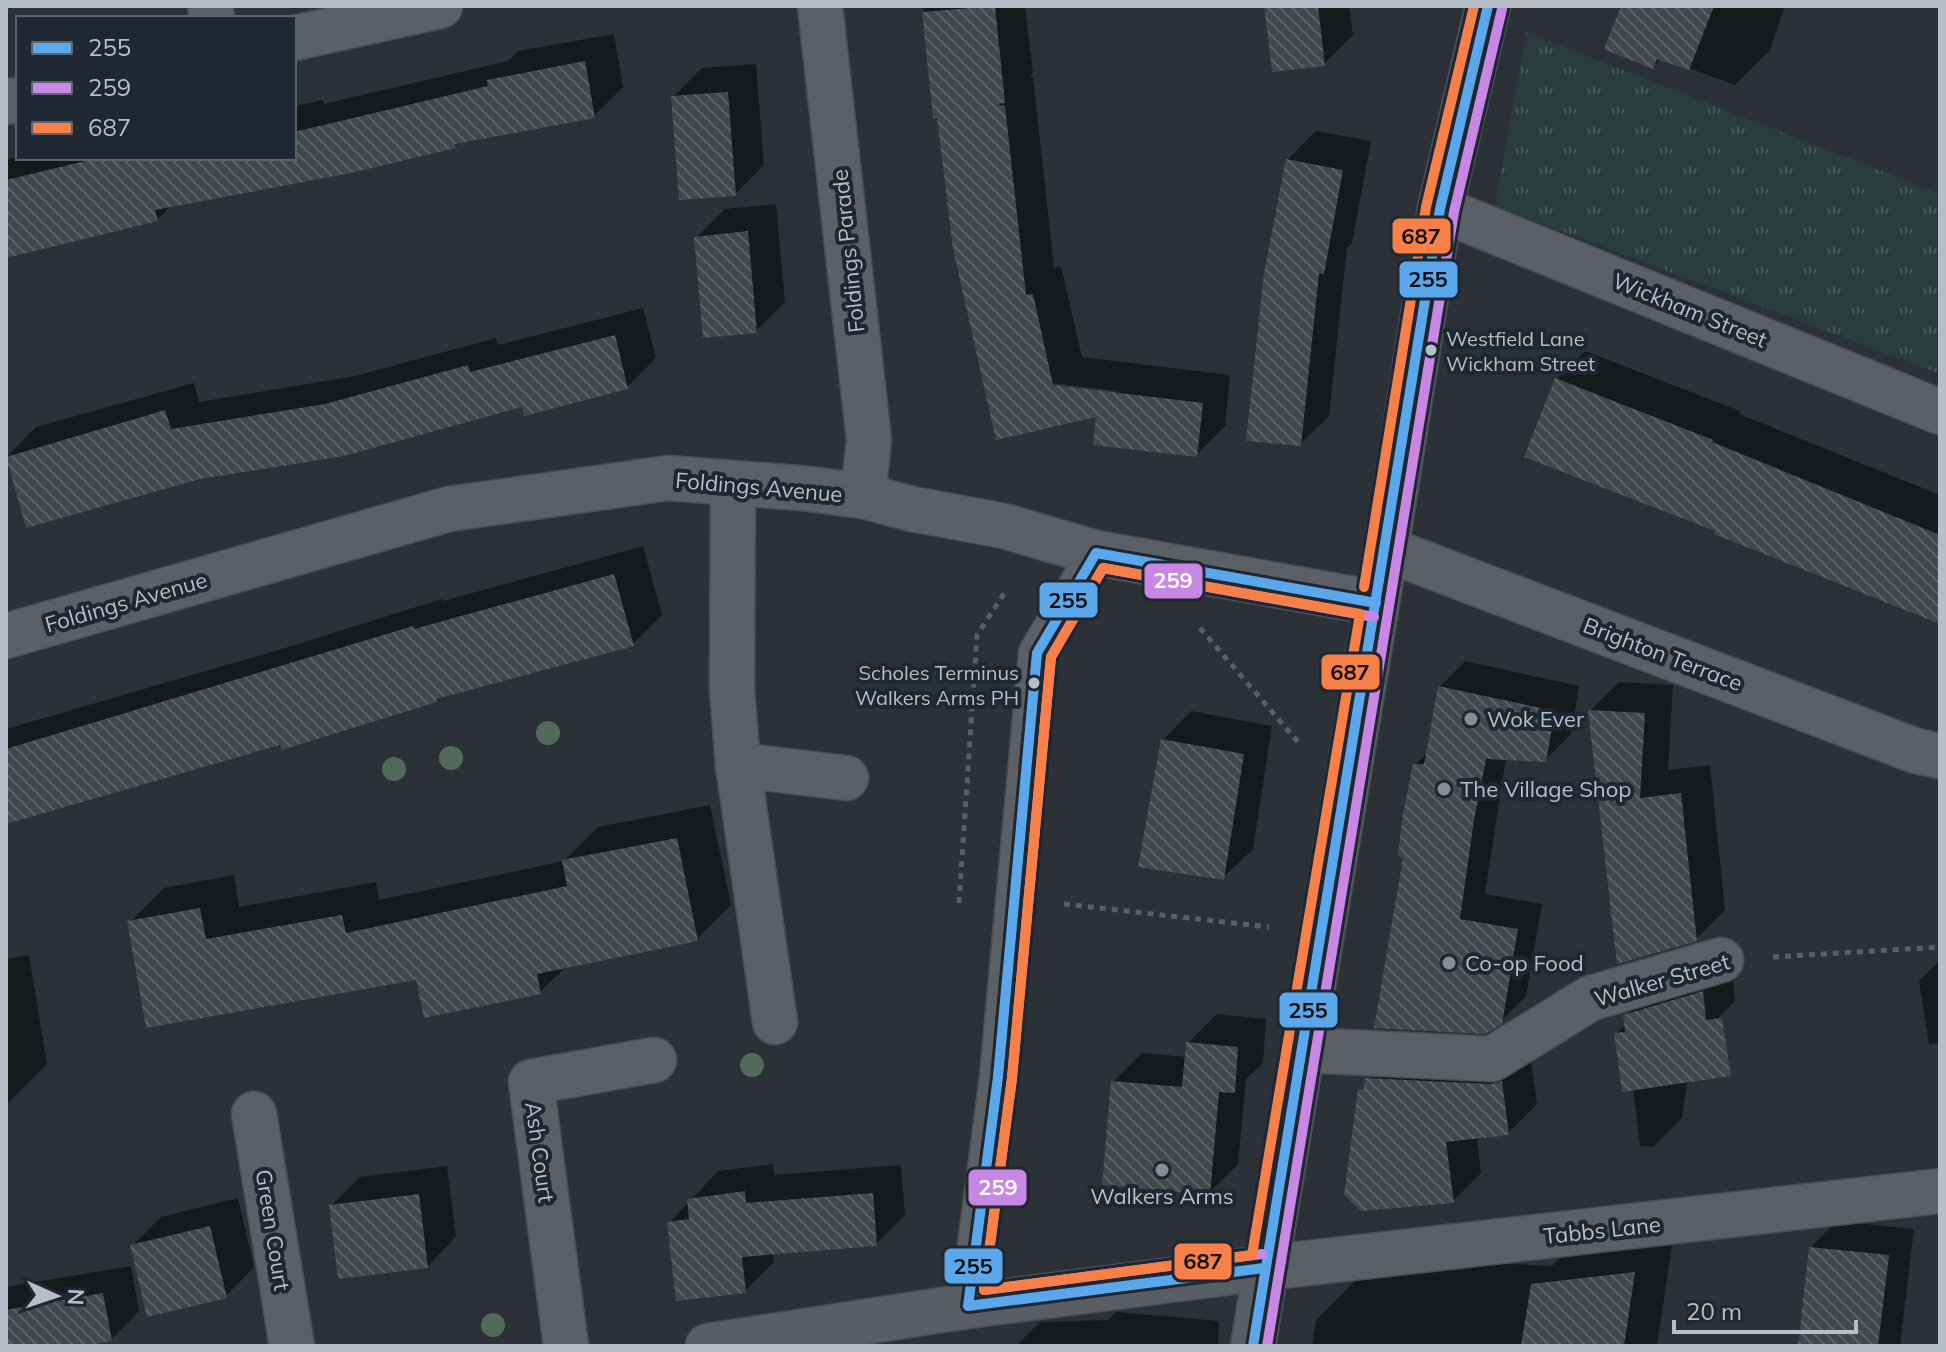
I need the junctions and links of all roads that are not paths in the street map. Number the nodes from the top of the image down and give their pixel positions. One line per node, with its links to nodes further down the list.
1 (440, 6): 4 (street)
2 (820, 6): 8 (street, Foldings Parade)
3 (1488, 6): 5 (main road)
4 (296, 38)
5 (1440, 209): 6 (street, Wickham Street); 9 (main road)
6 (1940, 412)
7 (733, 484): 8 (street, Foldings Avenue); 12 (street, Foldings Avenue); 14 (street)
8 (863, 496): 10 (street, Foldings Avenue)
9 (1386, 549): 11 (main road); 13 (street, Brighton Terrace)
10 (1096, 553): 11 (street, Foldings Avenue); 23 (lane)
11 (1376, 603): 18 (main road)
12 (6, 636)
13 (1940, 756)
14 (738, 765): 15 (street); 17 (street)
15 (846, 778)
16 (1721, 960): 18 (street, Walker Street)
17 (775, 1022)
18 (1303, 1050): 22 (main road)
19 (654, 1060): 26 (street, Ash Court)
20 (254, 1114): 25 (street, Green Court)
21 (1940, 1191): 22 (street, Tabbs Lane)
22 (1264, 1268): 23 (main road); 28 (main road)
23 (968, 1306): 24 (main road)
24 (758, 1343): 27 (main road)
25 (292, 1346)
26 (566, 1346)
27 (708, 1346)
28 (1253, 1346)

